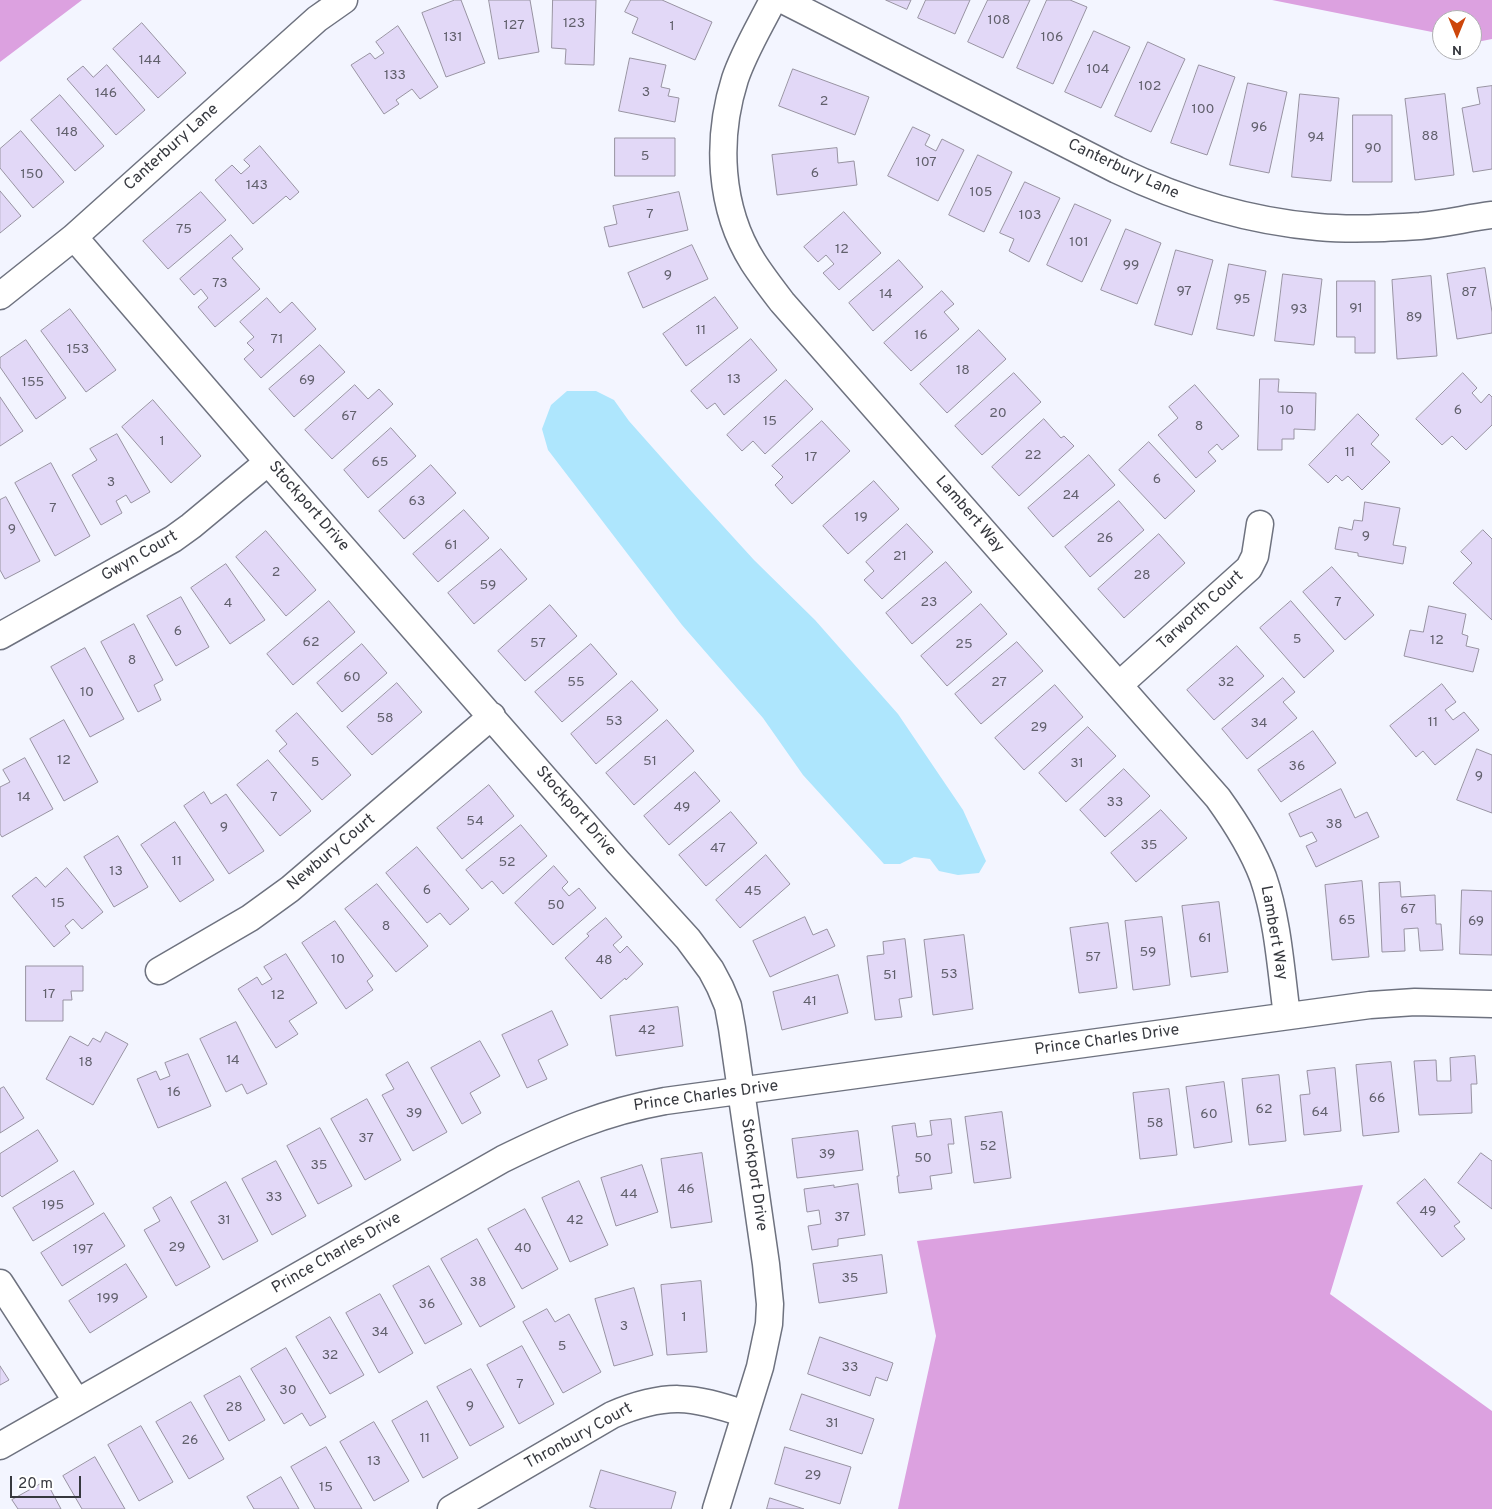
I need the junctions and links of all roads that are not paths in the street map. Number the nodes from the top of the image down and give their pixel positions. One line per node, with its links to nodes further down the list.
1 (344, 0): 5 (street, Canterbury Lane)
2 (773, 0): 10 (street, Lambert Way)
3 (783, 0): 4 (street, Canterbury Lane)
4 (1492, 215)
5 (74, 237): 6 (street, Canterbury Lane); 7 (street, Stockport Drive)
6 (0, 296)
7 (268, 462): 9 (street, Gwyn Court); 11 (street, Stockport Drive)
8 (1260, 524): 10 (street, Tarworth Court)
9 (0, 636)
10 (1119, 685): 14 (street, Lambert Way)
11 (492, 716): 12 (street, Newbury Court); 15 (street, Stockport Drive)
12 (159, 971)
13 (1492, 1004): 14 (street, Prince Charles Drive)
14 (1288, 1016): 15 (street, Prince Charles Drive)
15 (741, 1092): 17 (street, Prince Charles Drive); 18 (street, Stockport Drive)
16 (0, 1283): 17 (street)
17 (77, 1402): 19 (street, Prince Charles Drive)
18 (745, 1414): 20 (street, Thronbury Court); 21 (street, Stockport Drive)
19 (0, 1446)
20 (451, 1509)
21 (716, 1509)

